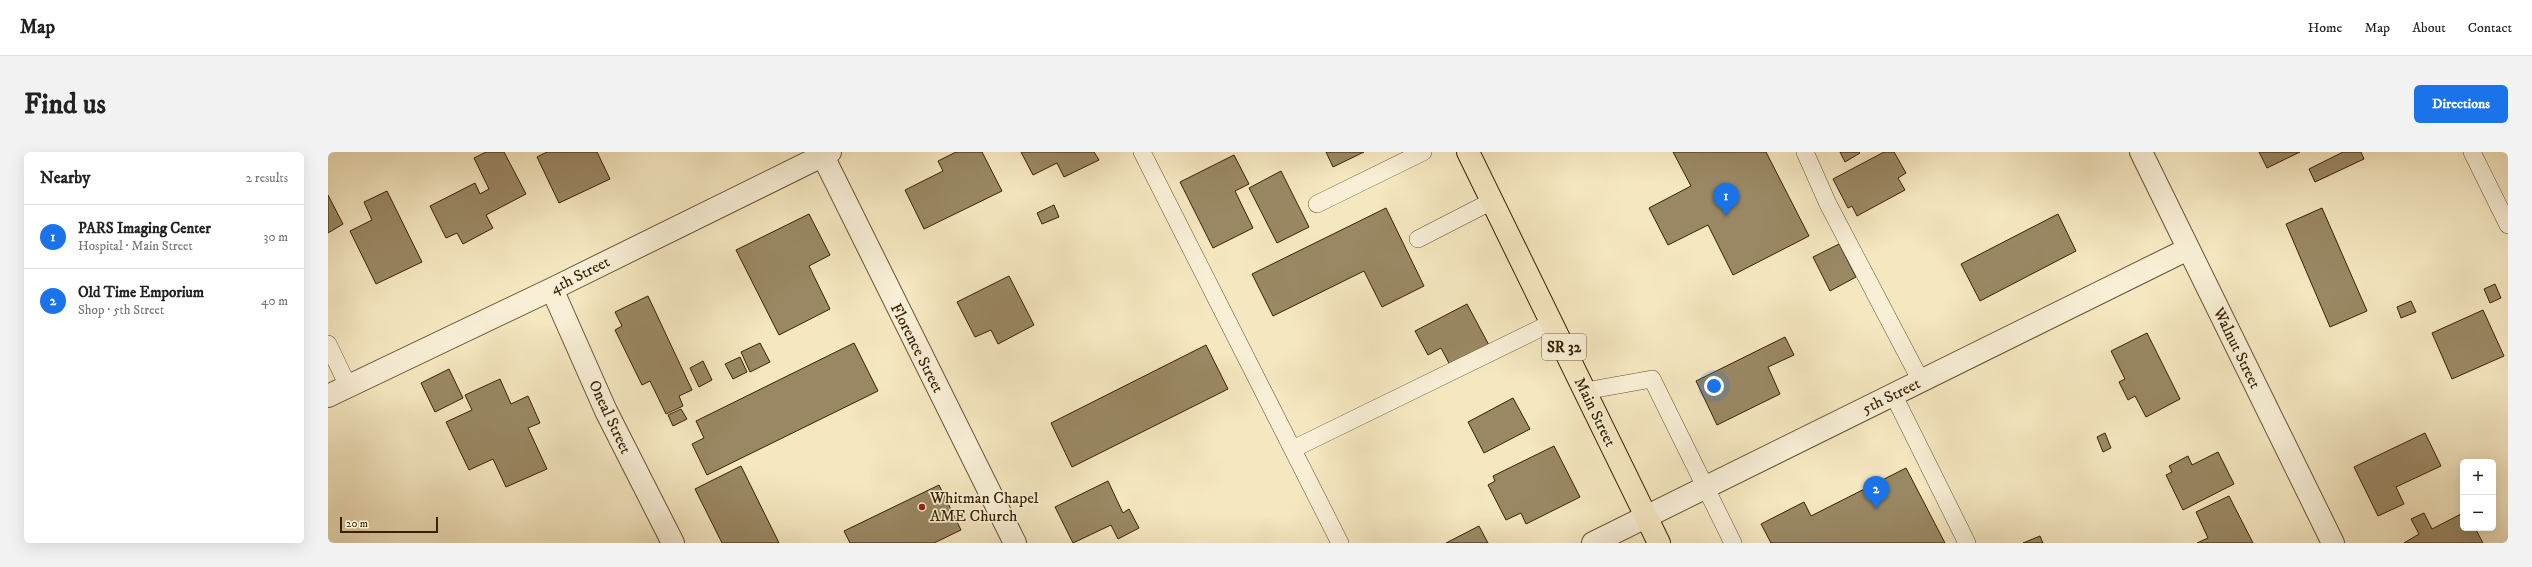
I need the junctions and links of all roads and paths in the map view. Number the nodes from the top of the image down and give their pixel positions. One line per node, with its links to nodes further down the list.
1 (1142, 152): 21 (lane)
2 (1423, 152): 9 (lane)
3 (1468, 152): 8 (main road, Main Street / SR 32)
4 (1805, 152): 16 (lane)
5 (2141, 152): 12 (street, Walnut Street)
6 (2472, 152): 10 (lane)
7 (825, 153): 13 (street, 4th Street); 25 (street, Florence Street)
8 (1492, 201): 11 (lane); 14 (main road, Main Street / SR 32)
9 (1317, 204)
10 (2508, 225)
11 (1418, 239)
12 (2188, 249): 16 (street, 5th Street); 31 (street, Walnut Street)
13 (552, 289): 17 (street, 4th Street); 24 (street, Oneal Street)
14 (1551, 323): 18 (main road, Main Street / SR 32); 21 (lane)
15 (328, 344): 17 (lane)
16 (1921, 381): 19 (street, 5th Street)
17 (348, 386): 20 (street, 4th Street)
18 (1585, 390): 22 (lane); 23 (main road, Main Street / SR 32)
19 (1893, 394): 22 (street, 5th Street); 30 (lane)
20 (328, 396)
21 (1293, 449): 26 (lane)
22 (1705, 488): 23 (street, 5th Street); 29 (lane)
23 (1646, 517): 27 (street, 5th Street); 28 (main road, Main Street / SR 32)
24 (673, 543)
25 (1015, 543)
26 (1340, 543)
27 (1593, 543)
28 (1659, 543)
29 (1733, 543)
30 (1967, 543)
31 (2333, 543)

